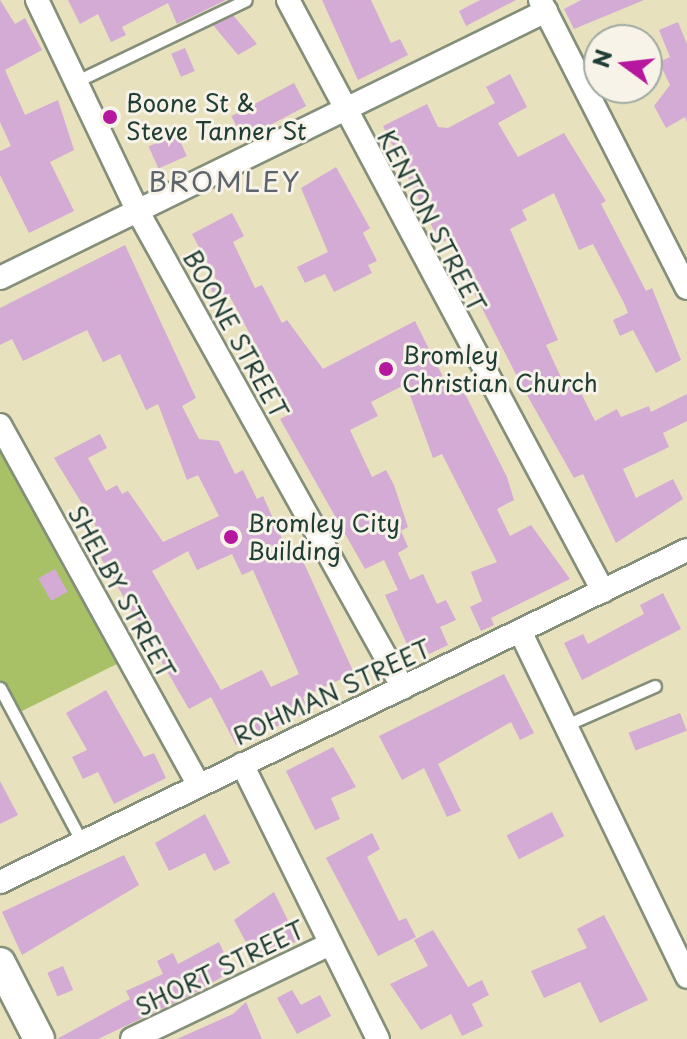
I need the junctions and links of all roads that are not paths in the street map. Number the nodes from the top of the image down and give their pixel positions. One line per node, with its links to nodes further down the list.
1 (37, 0): 5 (street, BOONE STREET)
2 (246, 0): 5 (lane)
3 (288, 0): 6 (street, KENTON STREET)
4 (543, 5): 6 (street); 9 (street)
5 (77, 81): 7 (street, BOONE STREET)
6 (342, 110): 7 (street); 12 (street, KENTON STREET)
7 (137, 210): 8 (street); 16 (street, BOONE STREET)
8 (0, 278)
9 (687, 288)
10 (0, 425): 19 (street, SHELBY STREET)
11 (687, 550): 12 (street, ROHMAN STREET)
12 (603, 591): 13 (street, ROHMAN STREET)
13 (520, 631): 16 (street, ROHMAN STREET); 17 (street)
14 (655, 686): 17 (lane)
15 (0, 688): 20 (lane)
16 (403, 688): 18 (street, ROHMAN STREET)
17 (566, 725): 24 (street)
18 (242, 764): 19 (street, ROHMAN STREET); 22 (street)
19 (199, 785): 20 (street, ROHMAN STREET)
20 (82, 842): 21 (street, ROHMAN STREET)
21 (0, 882)
22 (330, 944): 26 (street, SHORT STREET); 27 (street)
23 (0, 963): 25 (main road)
24 (687, 977)
25 (39, 1039)
26 (132, 1039)
27 (378, 1039)

